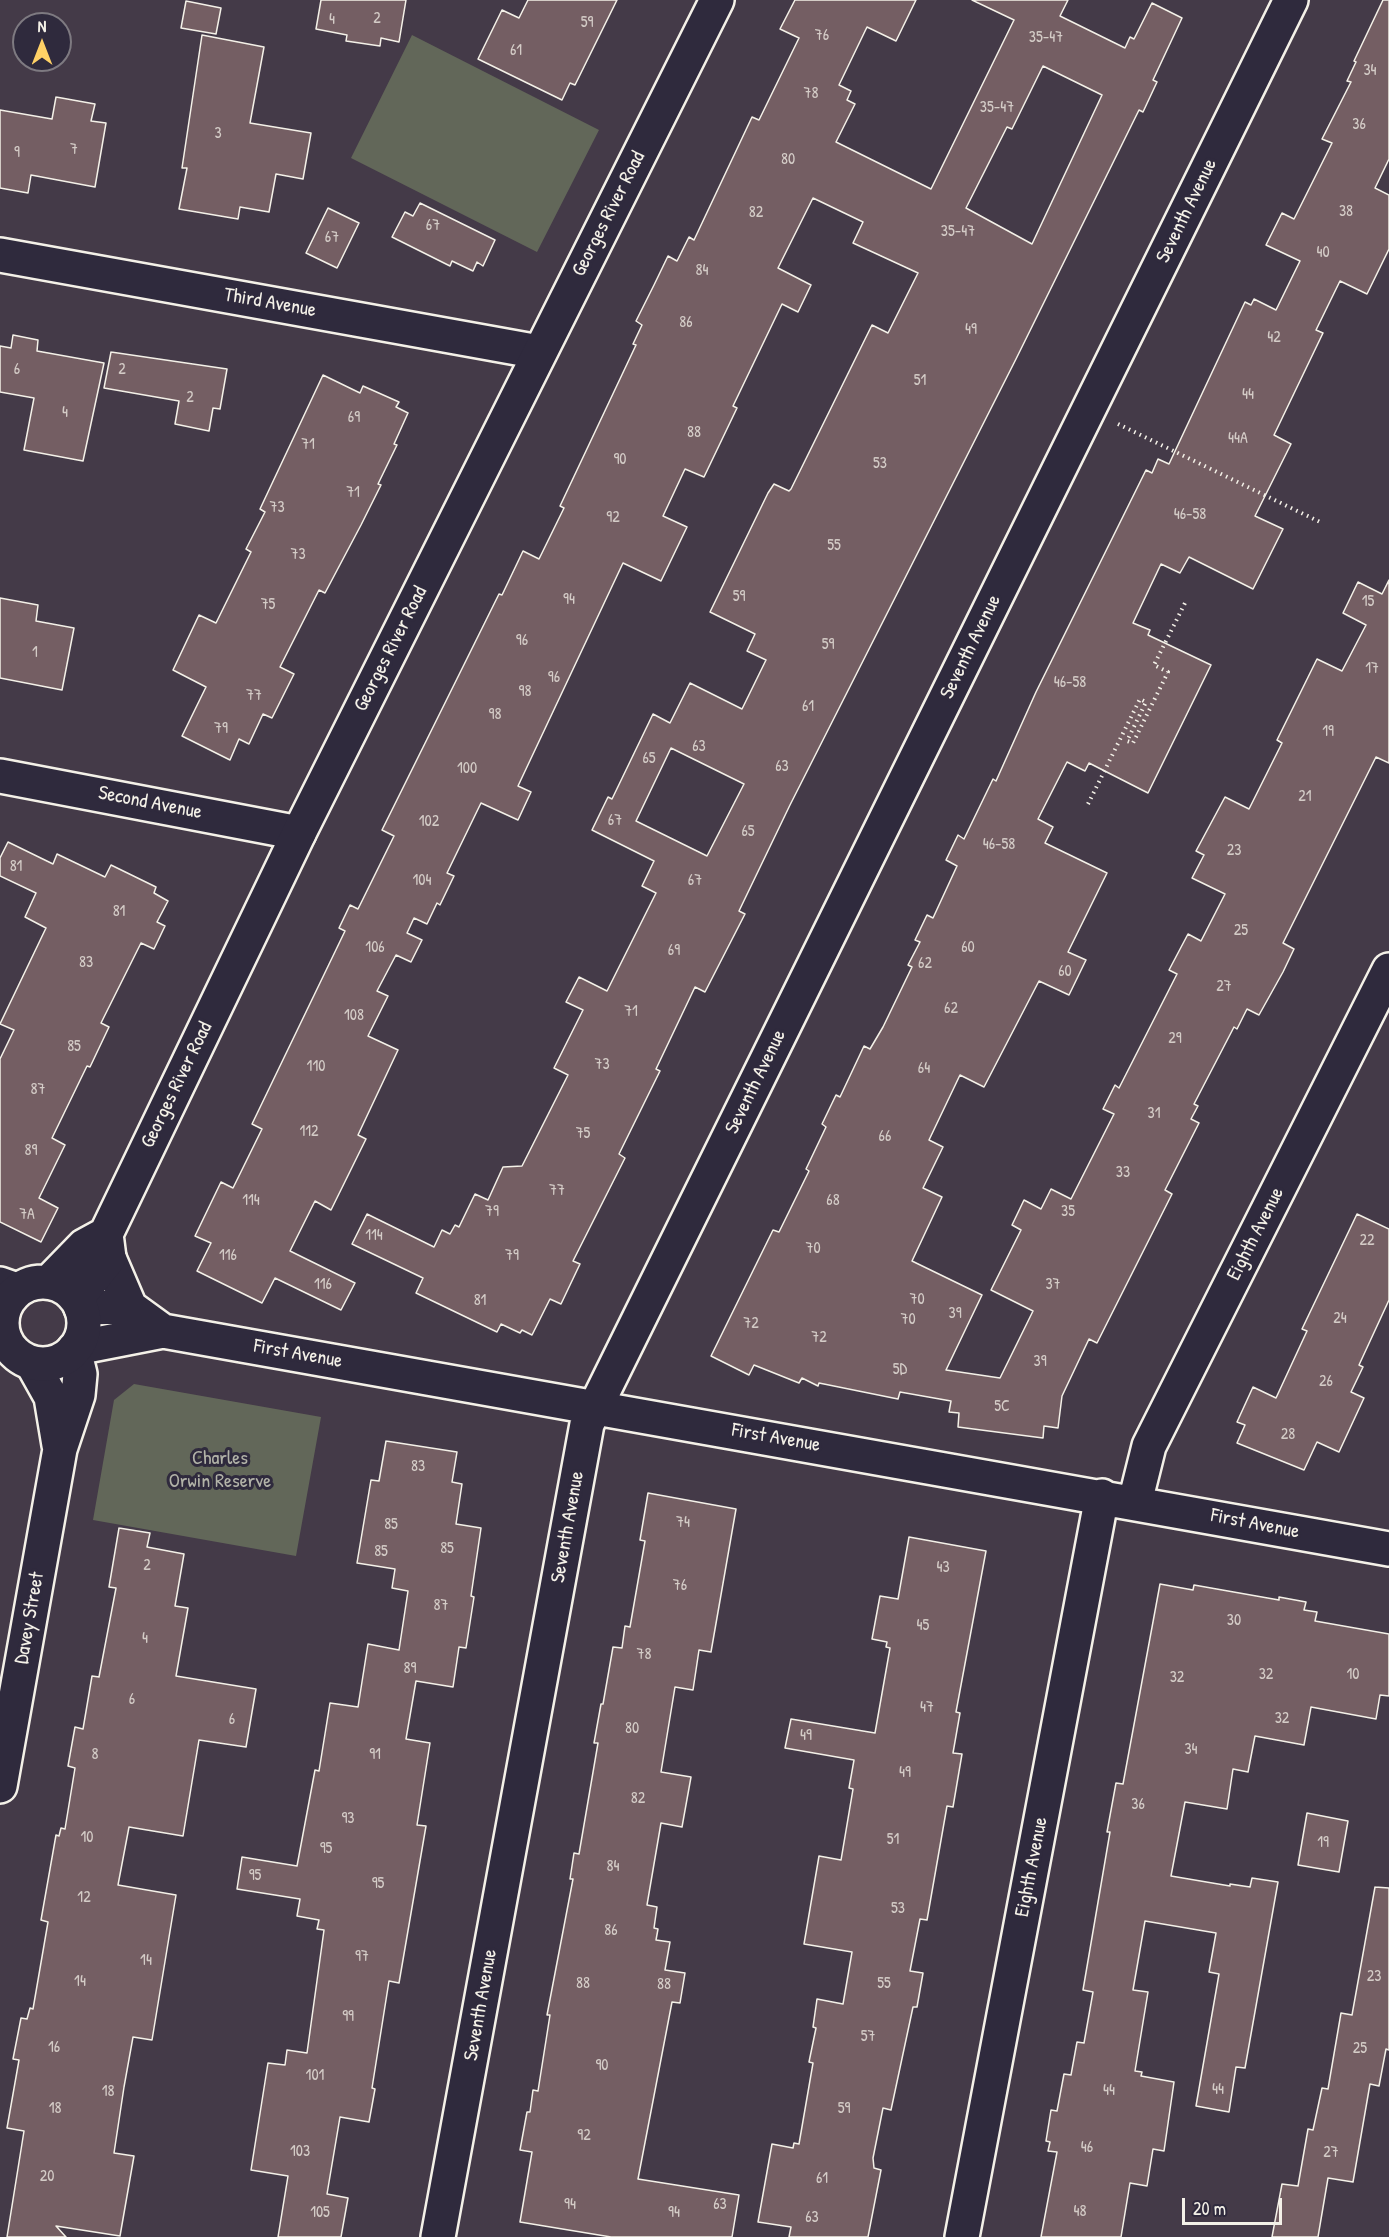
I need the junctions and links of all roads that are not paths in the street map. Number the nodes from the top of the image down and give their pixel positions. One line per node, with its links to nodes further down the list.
1 (717, 0): 4 (street, Georges River Road)
2 (1291, 0): 15 (street, Seventh Avenue)
3 (0, 255): 4 (street, Third Avenue)
4 (539, 352): 6 (street, Georges River Road)
5 (0, 776): 6 (street, Second Avenue)
6 (299, 833): 8 (street, Georges River Road)
7 (1389, 970): 18 (street, Eighth Avenue)
8 (108, 1246): 10 (street); 11 (street)
9 (9, 1287): 10 (street); 13 (street)
10 (68, 1296): 11 (street); 14 (street)
11 (130, 1307): 12 (street, First Avenue)
12 (163, 1330): 14 (street, First Avenue); 15 (street, First Avenue)
13 (10, 1347): 14 (street); 16 (street, Davey Street)
14 (75, 1349): 16 (street, Davey Street)
15 (595, 1406): 17 (street, First Avenue); 21 (street, Seventh Avenue)
16 (60, 1449): 20 (street, Davey Street)
17 (1102, 1496): 18 (street, First Avenue); 22 (street, Eighth Avenue)
18 (1136, 1502): 19 (street, First Avenue)
19 (1389, 1549)
20 (0, 1786)
21 (438, 2237)
22 (962, 2237)

